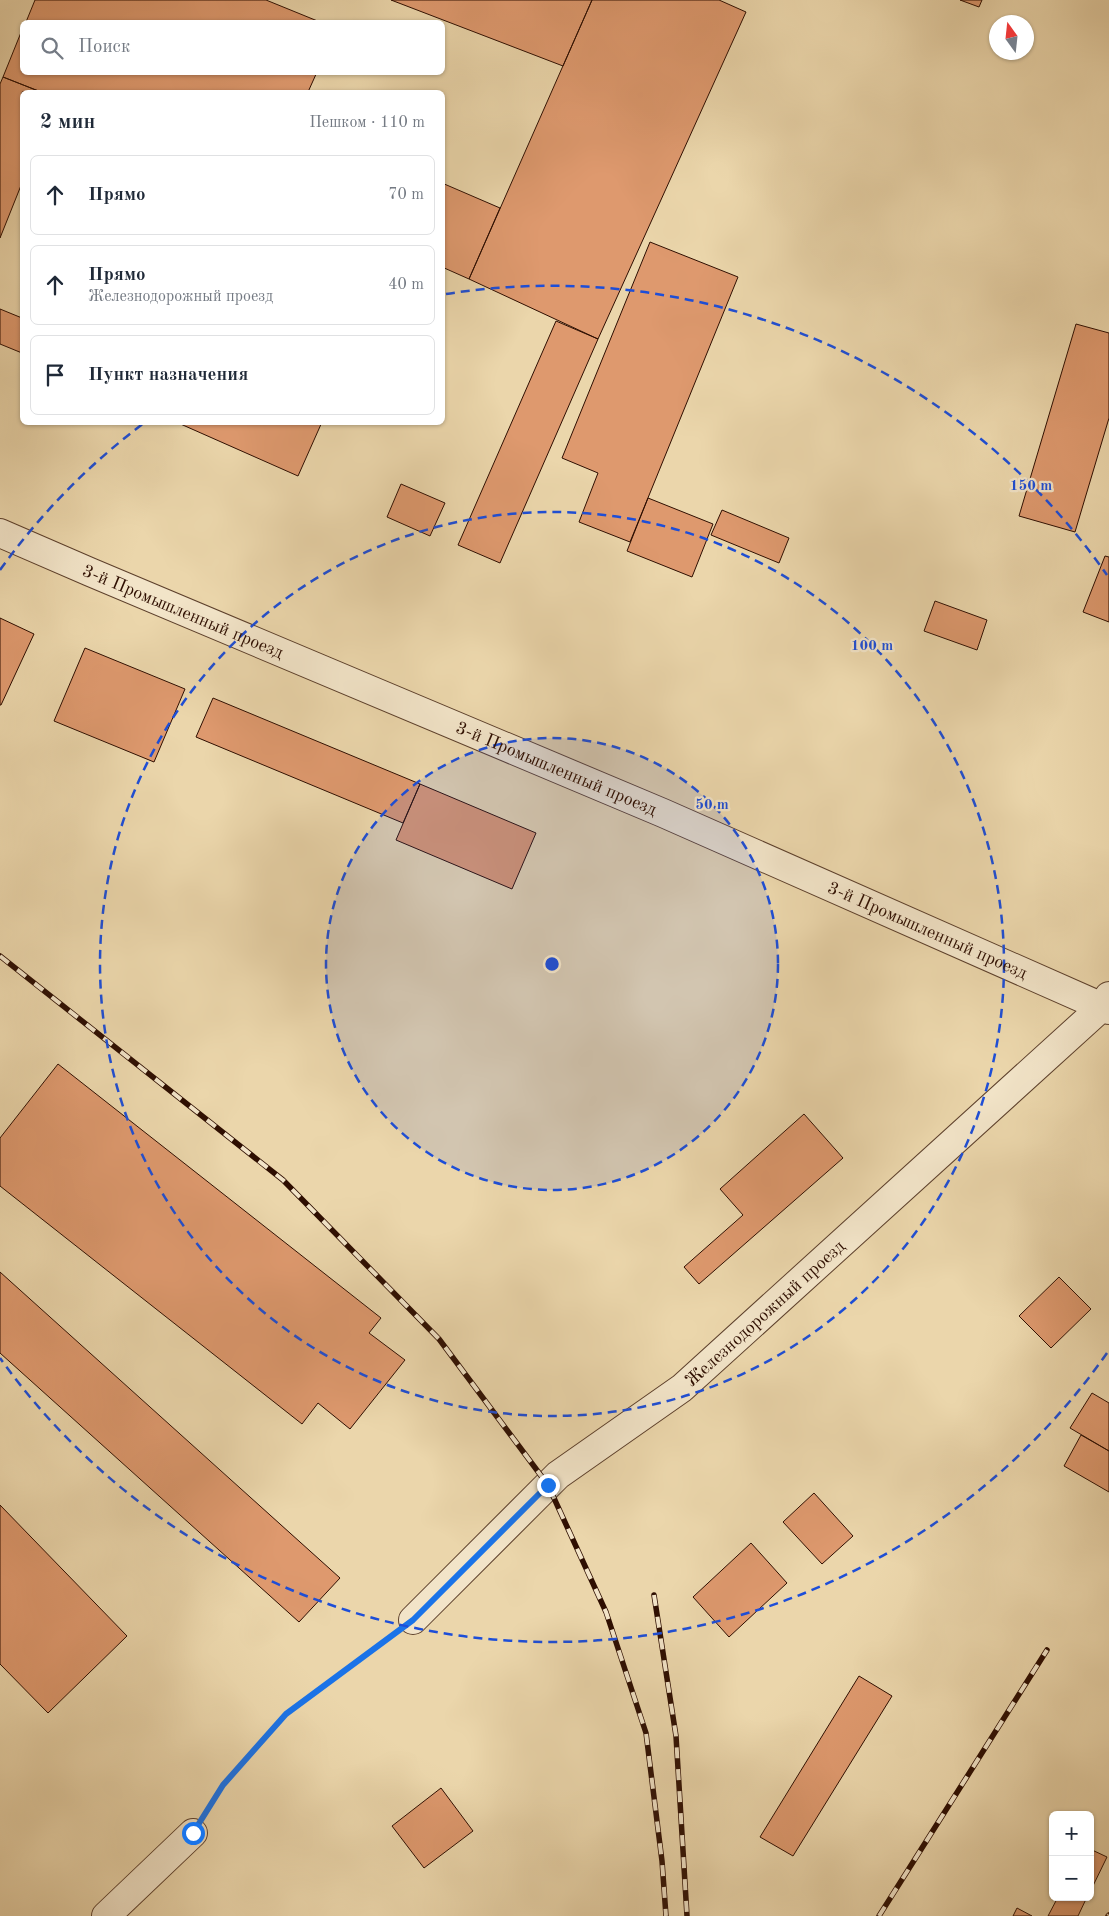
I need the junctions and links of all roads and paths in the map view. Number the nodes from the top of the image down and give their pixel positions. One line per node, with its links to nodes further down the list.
1 (0, 533): 2 (street, 3-й Промышленный проезд)
2 (1107, 1004): 3 (street, Железнодорожный проезд)
3 (413, 1620): 4 (path)
4 (193, 1833): 5 (street)
5 (106, 1916)

